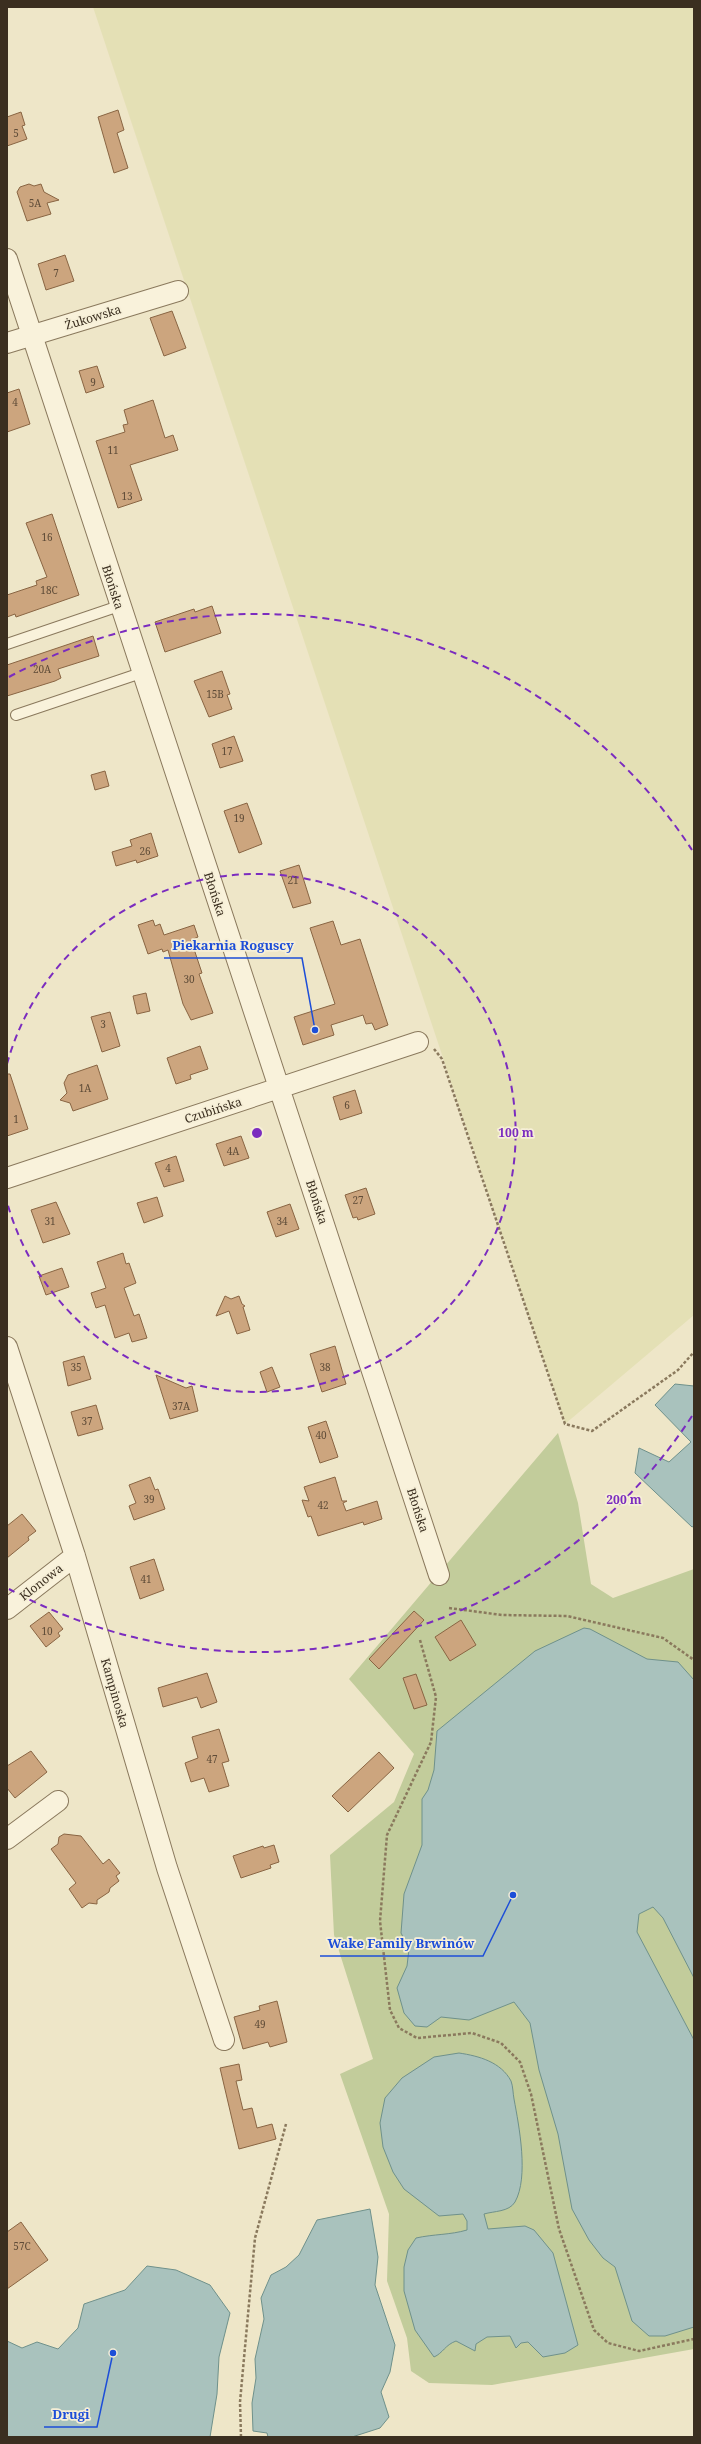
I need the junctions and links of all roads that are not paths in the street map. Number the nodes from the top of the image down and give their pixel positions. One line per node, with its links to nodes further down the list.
1 (7, 260): 3 (street, Błońska)
2 (178, 291): 3 (street, Żukowska)
3 (32, 335): 4 (street, Żukowska); 5 (street, Błońska)
4 (7, 343)
5 (119, 606): 6 (lane); 7 (street, Błońska)
6 (7, 644)
7 (141, 673): 8 (lane); 10 (street, Błońska)
8 (16, 715)
9 (418, 1042): 10 (street, Czubińska)
10 (280, 1087): 11 (street, Czubińska); 14 (street, Błońska)
11 (7, 1178)
12 (7, 1347): 13 (street, Kampinoska)
13 (75, 1556): 15 (street, Klonowa); 18 (street, Kampinoska)
14 (439, 1575)
15 (7, 1609)
16 (58, 1801): 17 (street)
17 (7, 1839)
18 (224, 2040)

